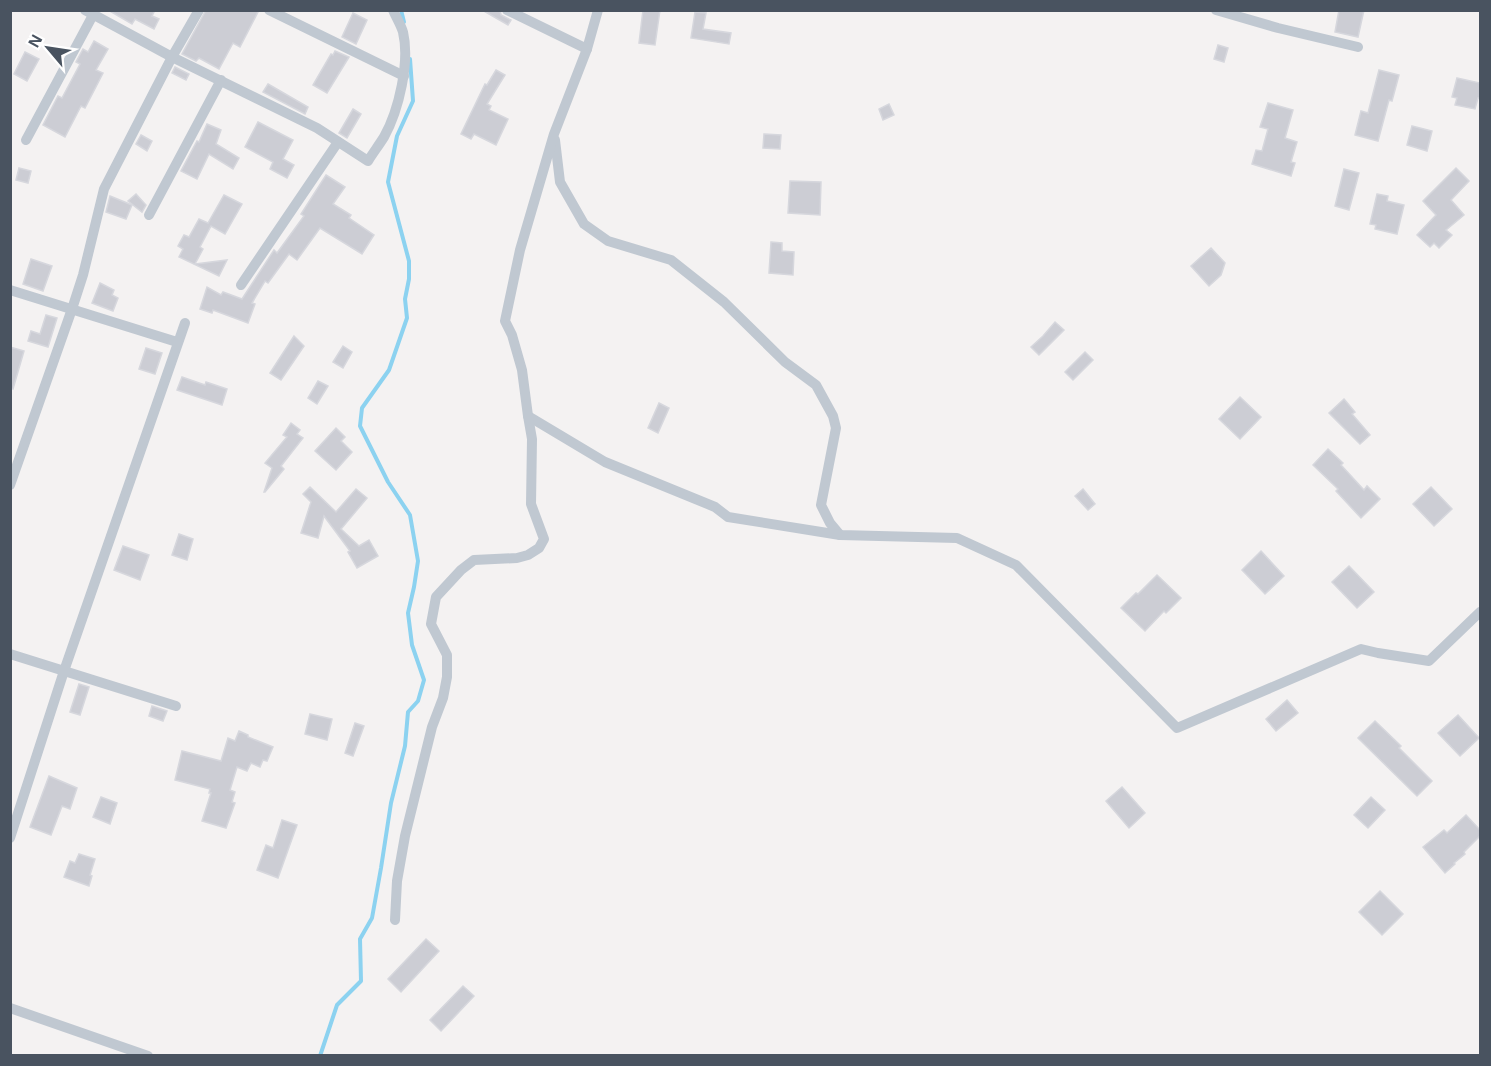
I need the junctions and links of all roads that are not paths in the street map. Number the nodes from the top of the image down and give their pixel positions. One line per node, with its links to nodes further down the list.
1 (199, 10): 10 (street)
2 (269, 10): 11 (street)
3 (393, 10): 11 (street)
4 (507, 10): 9 (street)
5 (598, 10): 9 (street)
6 (1216, 10): 8 (street)
7 (89, 13): 10 (street); 14 (street)
8 (1358, 47)
9 (587, 49): 13 (street)
10 (172, 57): 12 (street); 19 (street)
11 (404, 76): 15 (street)
12 (221, 80): 15 (street); 16 (street)
13 (554, 134): 22 (street); 24 (street)
14 (26, 140)
15 (338, 142): 17 (street)
16 (149, 215)
17 (241, 285)
18 (10, 290): 19 (street)
19 (72, 309): 21 (street); 23 (street)
20 (185, 323): 21 (street)
21 (177, 342): 27 (street)
22 (528, 416): 24 (street); 30 (street)
23 (10, 485)
24 (840, 535): 25 (street)
25 (1480, 612)
26 (10, 654): 27 (street)
27 (64, 671): 28 (street); 29 (street)
28 (176, 706)
29 (10, 838)
30 (395, 920)
31 (10, 1008): 32 (street)
32 (148, 1056)

